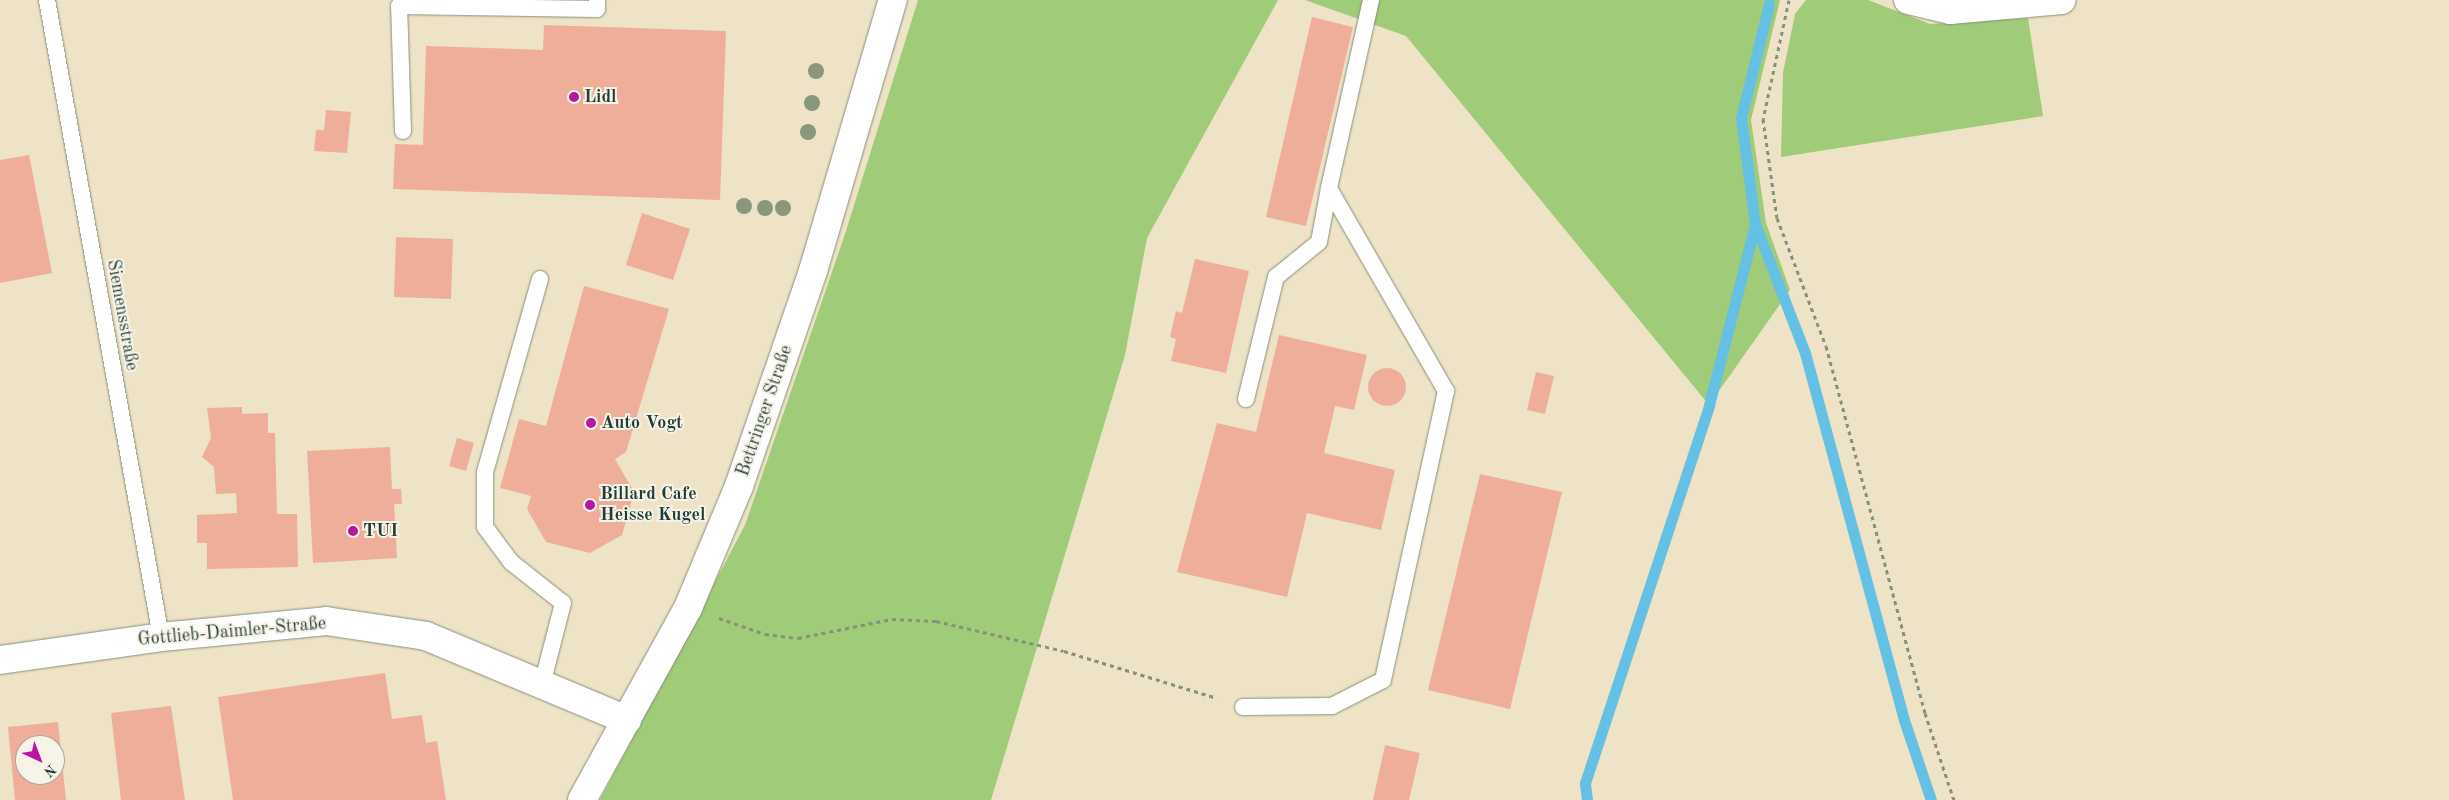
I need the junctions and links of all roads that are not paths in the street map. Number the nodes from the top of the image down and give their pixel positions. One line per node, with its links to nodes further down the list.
1 (47, 0): 11 (lane, Siemensstraße)
2 (597, 0): 7 (lane)
3 (893, 0): 15 (street, Bettringer Straße)
4 (1371, 0): 8 (lane)
5 (1908, 0): 6 (street)
6 (2062, 0)
7 (403, 131)
8 (1329, 188): 10 (lane); 14 (lane)
9 (540, 279): 13 (lane)
10 (1246, 399)
11 (161, 637): 12 (street, Gottlieb-Daimler-Straße); 13 (street, Gottlieb-Daimler-Straße)
12 (0, 660)
13 (542, 685): 15 (street, Gottlieb-Daimler-Straße)
14 (1244, 707)
15 (627, 720): 16 (street, Bettringer Straße)
16 (582, 800)

